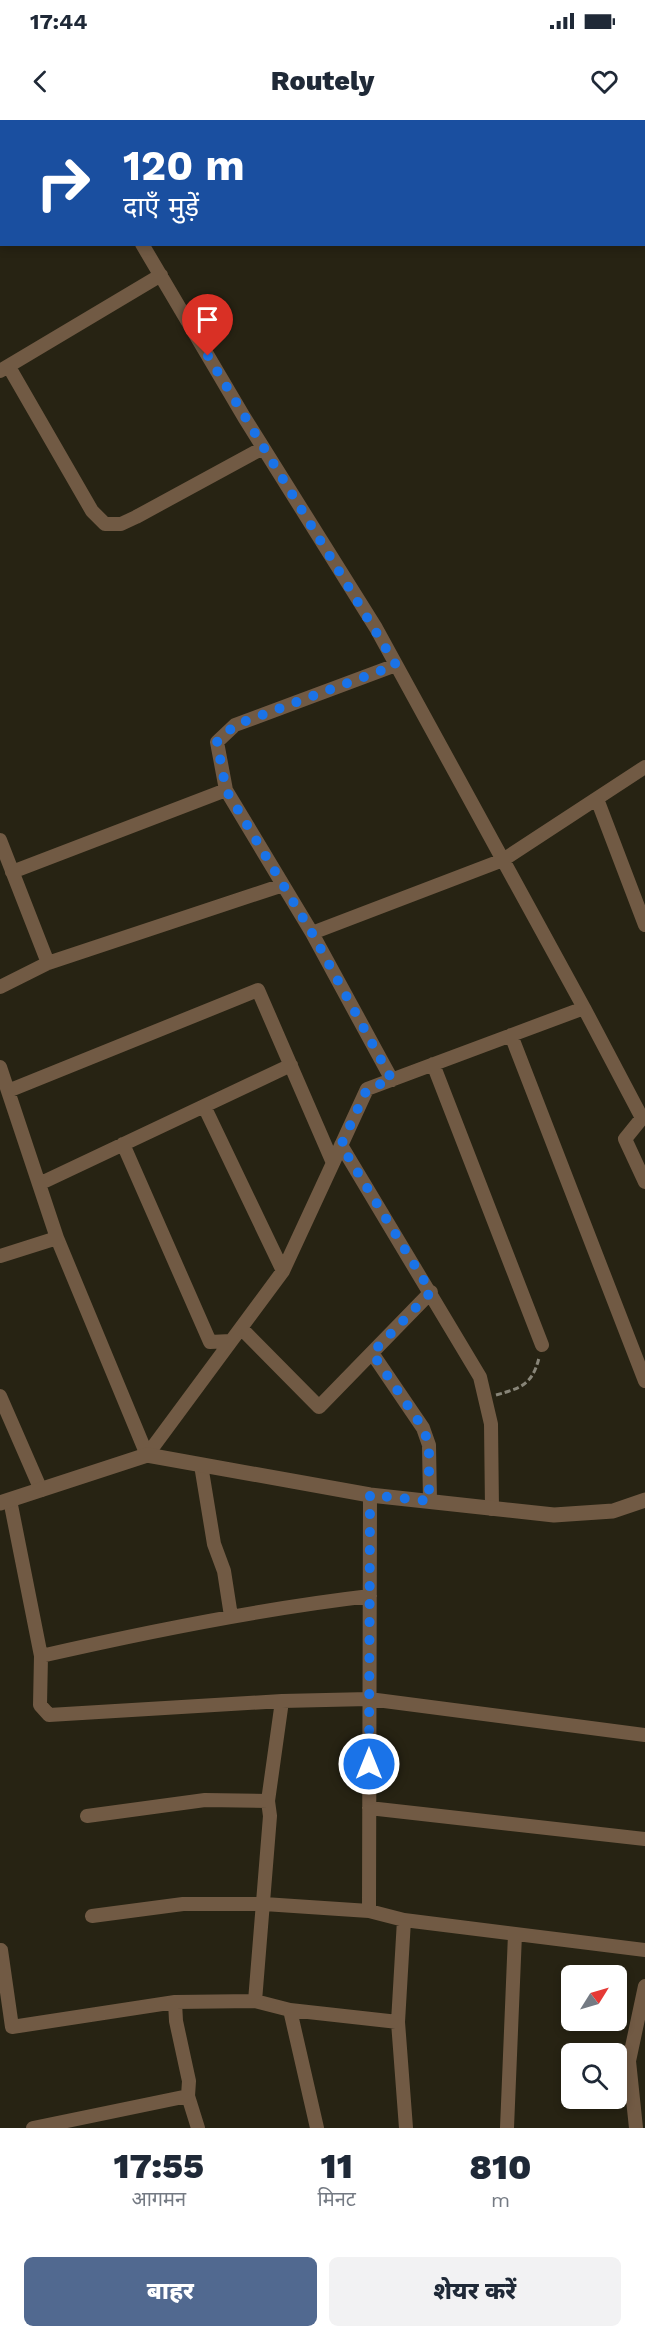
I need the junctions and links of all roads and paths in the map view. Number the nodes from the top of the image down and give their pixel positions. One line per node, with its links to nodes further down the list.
1 (143, 246): 2 (street)
2 (160, 275): 3 (street); 4 (street)
3 (4, 369): 4 (street)
4 (263, 448): 5 (street)
5 (396, 665): 7 (street); 10 (street)
6 (645, 767): 8 (street)
7 (226, 790): 11 (street); 12 (street)
8 (597, 799): 10 (street); 13 (street)
9 (0, 840): 11 (street)
10 (503, 860): 14 (street); 17 (street)
11 (12, 872): 15 (street)
12 (283, 885): 14 (street); 15 (street)
13 (645, 925)
14 (312, 933): 22 (street)
15 (48, 963): 16 (street)
16 (0, 987)
17 (584, 1008): 18 (street); 28 (street)
18 (511, 1035): 19 (street); 38 (street)
19 (433, 1064): 22 (street); 36 (street)
20 (291, 1065): 23 (street); 24 (street); 27 (street)
21 (0, 1066): 23 (street)
22 (392, 1080): 26 (street)
23 (8, 1091): 29 (street)
24 (204, 1106): 25 (street); 32 (street)
25 (123, 1144): 29 (street); 35 (street)
26 (341, 1145): 27 (street); 33 (street)
27 (333, 1163): 32 (street)
28 (645, 1182)
29 (39, 1184): 30 (street)
30 (57, 1238): 31 (street); 41 (street)
31 (0, 1256)
32 (283, 1271): 34 (street)
33 (431, 1292): 37 (street); 40 (street)
34 (241, 1328): 35 (street); 37 (street)
35 (231, 1341): 41 (street)
36 (542, 1345): 40 (path)
37 (372, 1353): 46 (street)
38 (645, 1381)
39 (0, 1396): 43 (street)
40 (485, 1398): 48 (street)
41 (147, 1455): 42 (street); 43 (street)
42 (201, 1465): 44 (street); 50 (street)
43 (41, 1490): 47 (street)
44 (370, 1495): 46 (street); 49 (street)
45 (645, 1500): 48 (street)
46 (429, 1501): 48 (street)
47 (5, 1502): 51 (street)
48 (492, 1509)
49 (370, 1596): 50 (street); 52 (street)
50 (231, 1616): 51 (street)
51 (40, 1656): 53 (street)
52 (369, 1699): 53 (street); 54 (street); 56 (street)
53 (282, 1701): 55 (street)
54 (645, 1735)
55 (268, 1801): 57 (street); 59 (street)
56 (369, 1808): 58 (street); 60 (street)
57 (87, 1816)
58 (645, 1839)
59 (264, 1904): 60 (street); 61 (street); 67 (street)
60 (369, 1911): 62 (street)
61 (92, 1916)
62 (404, 1920): 63 (street); 70 (street)
63 (515, 1934): 65 (street); 76 (street)
64 (1, 1950): 68 (street)
65 (645, 1950)
66 (645, 1986): 77 (street)
67 (255, 2001): 68 (street); 69 (street)
68 (175, 2002): 71 (street)
69 (290, 2010): 70 (street); 74 (street)
70 (398, 2022): 75 (street)
71 (188, 2096): 72 (street); 73 (street)
72 (33, 2128)
73 (198, 2128)
74 (317, 2128)
75 (406, 2128)
76 (507, 2128)
77 (636, 2128)

